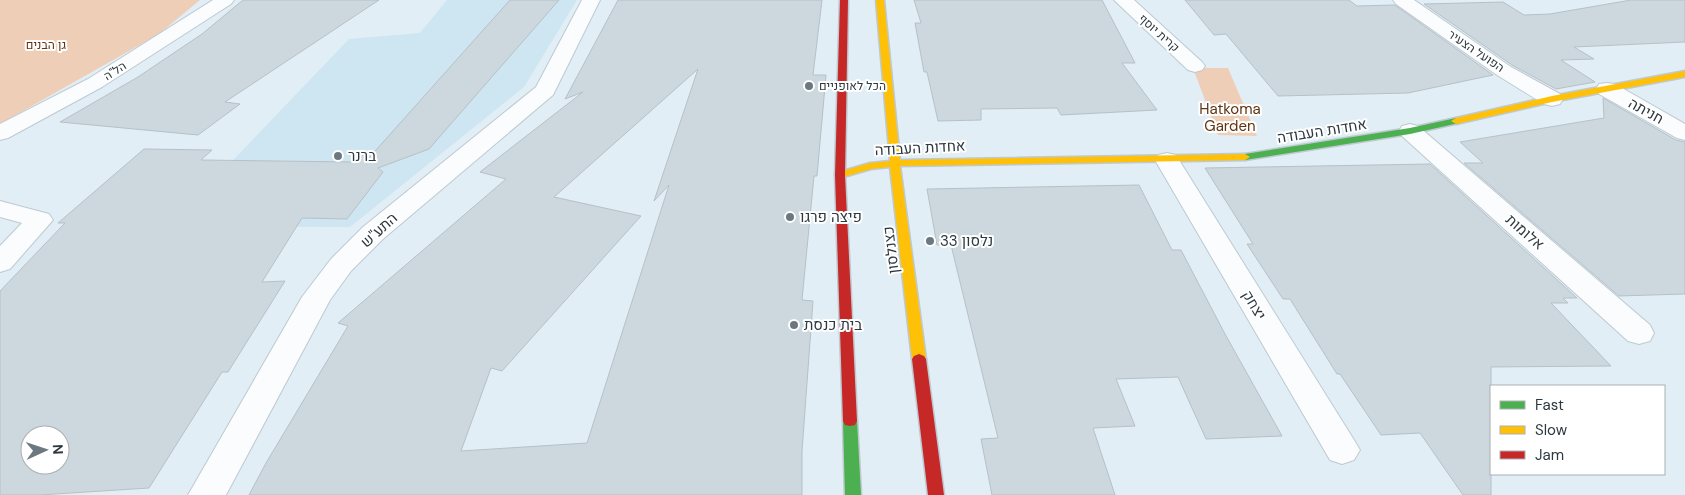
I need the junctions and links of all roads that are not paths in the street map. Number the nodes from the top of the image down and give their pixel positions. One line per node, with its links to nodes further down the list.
1 (225, 0): 13 (street, הל"ה)
2 (591, 0): 25 (street, התע"ש)
3 (844, 0): 20 (street)
4 (880, 0): 11 (street, כצנלסון)
5 (1123, 0): 7 (street, קרית יוסף)
6 (1402, 0): 10 (street, הפועל הצעיר)
7 (1196, 66)
8 (1685, 74): 9 (street, אחדות העבודה)
9 (1607, 89): 10 (street, אחדות העבודה); 14 (street, חניתה)
10 (1552, 100): 12 (street, אחדות העבודה)
11 (891, 114): 15 (street); 19 (street, כצנלסון)
12 (1410, 131): 18 (street, אחדות העבודה); 23 (street, אלומות)
13 (0, 133)
14 (1685, 133)
15 (905, 135)
16 (940, 152): 17 (street)
17 (996, 160): 18 (street, אחדות העבודה); 19 (street, אחדות העבודה)
18 (1167, 160): 24 (street, יצחק)
19 (895, 163): 20 (street, אחדות העבודה); 27 (street, כצנלסון)
20 (840, 175): 26 (street)
21 (0, 209): 22 (street)
22 (0, 263)
23 (1639, 333)
24 (1342, 450)
25 (207, 495)
26 (854, 495)
27 (936, 495)

